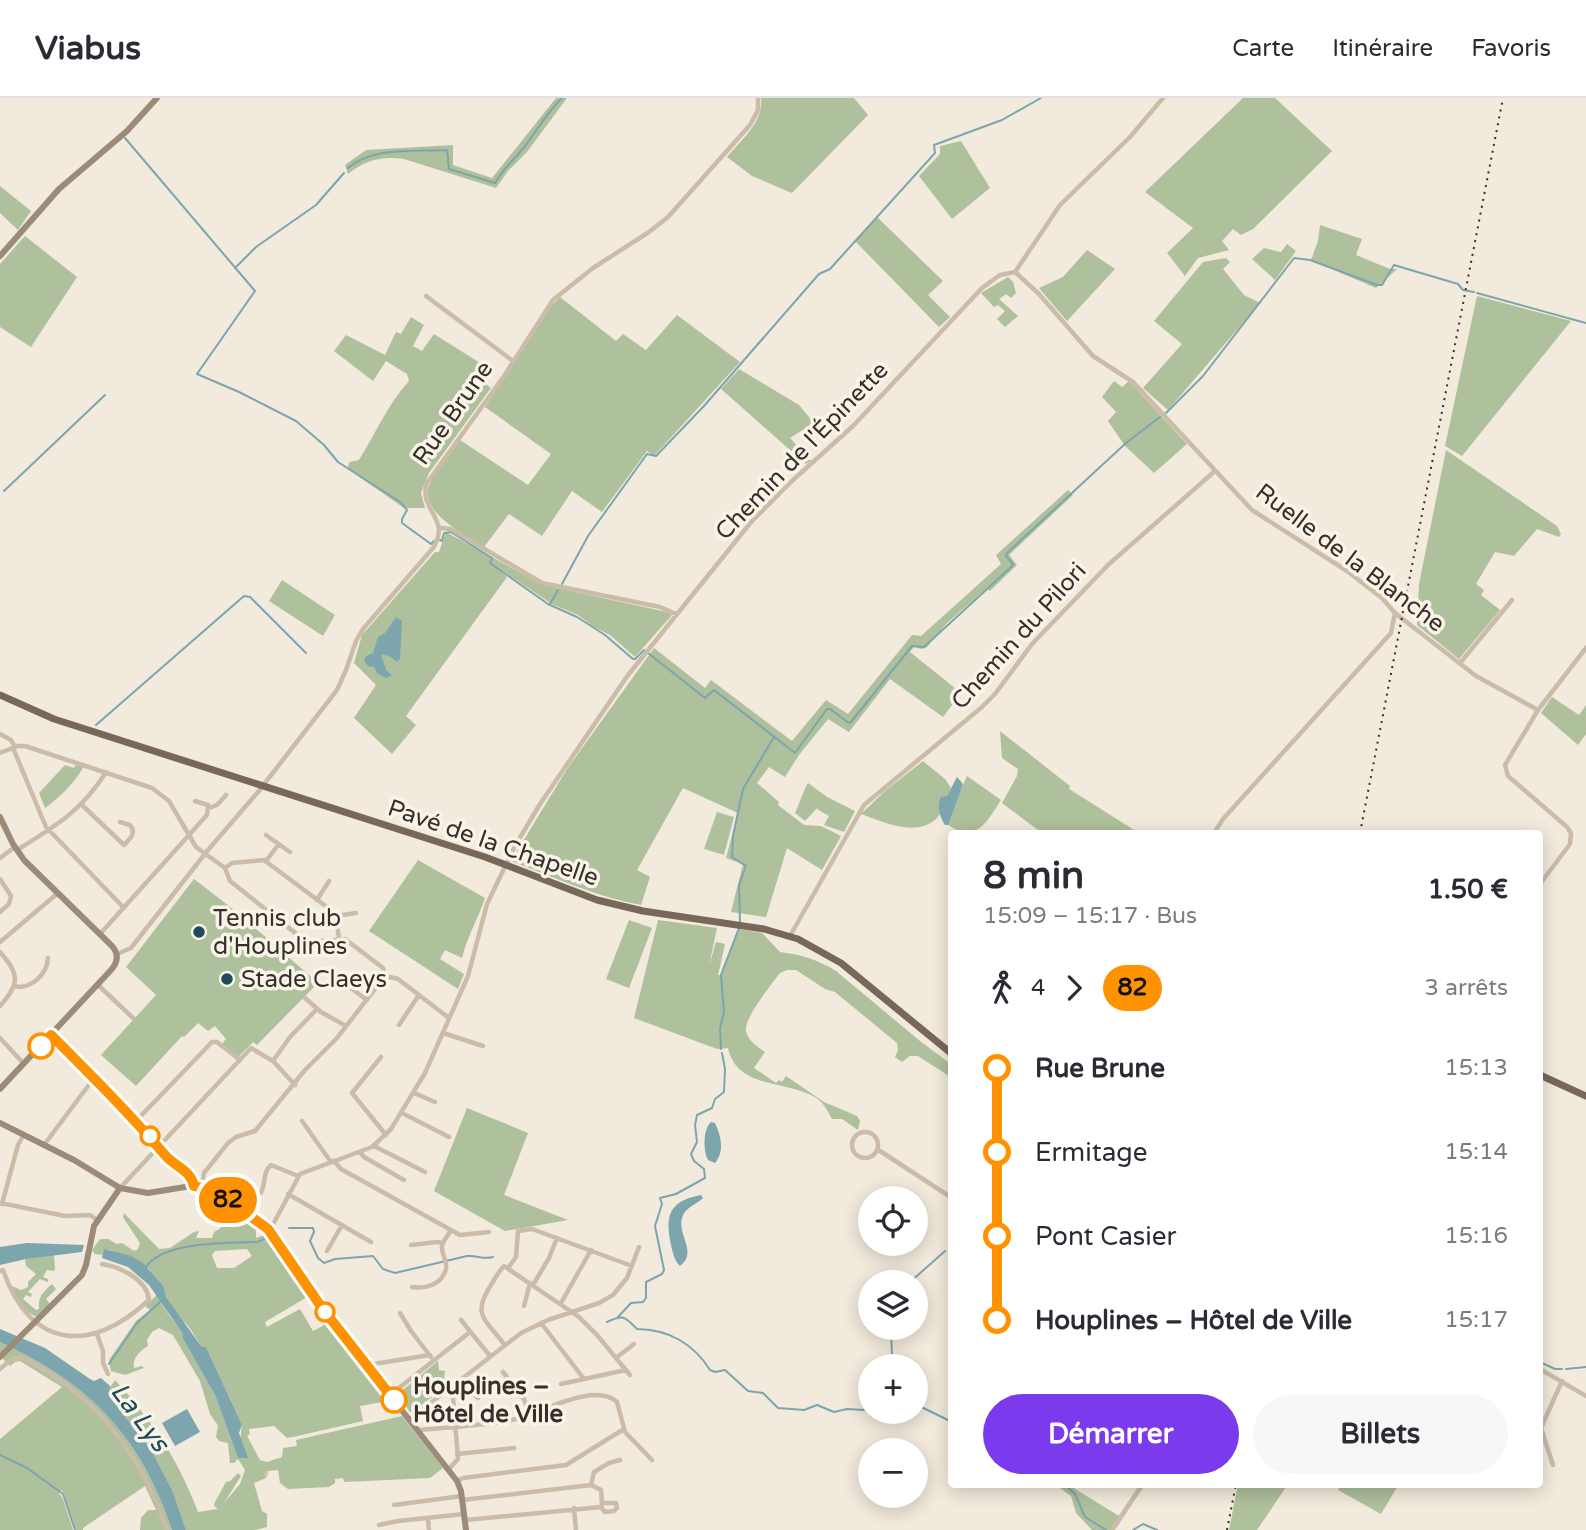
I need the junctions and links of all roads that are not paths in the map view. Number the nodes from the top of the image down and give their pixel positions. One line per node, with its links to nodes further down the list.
1 (158, 98): 4 (main road)
2 (758, 98): 7 (street, Rue Brune)
3 (1163, 98): 5 (street)
4 (0, 256)
5 (1015, 272): 8 (street, Ruelle de la Blanche); 12 (street, Chemin de l'Épinette)
6 (426, 296): 7 (street)
7 (513, 361): 9 (street, Rue Brune)
8 (1215, 471): 11 (street, Ruelle de la Blanche); 50 (street, Chemin du Pilori)
9 (440, 528): 12 (street); 21 (street)
10 (1512, 600): 14 (street)
11 (1395, 613): 14 (street, Ruelle de la Blanche); 28 (street)
12 (676, 614): 38 (street, Chemin de l'Épinette)
13 (1586, 648): 16 (street)
14 (1461, 663): 16 (street, Ruelle de la Blanche)
15 (0, 695): 21 (main road, Pavé de la Chapelle)
16 (1538, 710): 41 (street)
17 (0, 734): 18 (street)
18 (14, 747): 19 (street); 20 (street); 29 (street)
19 (0, 753)
20 (106, 772): 24 (street); 31 (street)
21 (262, 786): 35 (street); 38 (main road, Pavé de la Chapelle)
22 (226, 795): 25 (street)
23 (195, 801): 25 (street)
24 (82, 805): 27 (street); 29 (street)
25 (209, 808): 31 (street)
26 (0, 817): 33 (main road)
27 (120, 821)
28 (1216, 830)
29 (50, 831): 33 (street); 45 (street)
30 (266, 835): 32 (street)
31 (188, 836): 35 (street); 45 (street)
32 (278, 845): 34 (street); 37 (street)
33 (16, 848): 36 (street); 43 (main road)
34 (290, 852)
35 (205, 854): 39 (street); 54 (street)
36 (0, 859)
37 (266, 861): 39 (street); 44 (street)
38 (506, 865): 50 (main road, Pavé de la Chapelle); 66 (street, Chemin de l'Épinette)
39 (225, 868): 51 (street)
40 (0, 879): 46 (street)
41 (1543, 880)
42 (330, 881): 44 (street)
43 (58, 893): 49 (main road); 52 (street)
44 (317, 900): 48 (street)
45 (124, 908): 49 (street)
46 (0, 912)
47 (356, 913): 48 (street)
48 (336, 916): 51 (street)
49 (100, 934): 54 (main road)
50 (790, 936): 73 (main road, Pavé de la Chapelle)
51 (339, 938): 56 (street)
52 (0, 942)
53 (0, 953): 59 (street)
54 (117, 954): 58 (main road)
55 (48, 958): 59 (street)
56 (385, 976): 60 (street); 62 (street)
57 (336, 977): 62 (street)
58 (98, 985): 65 (street); 70 (main road)
59 (14, 986): 63 (street)
60 (419, 995): 66 (street); 67 (street)
61 (305, 998): 64 (street)
62 (367, 1000): 68 (street)
63 (0, 1006)
64 (317, 1009): 68 (street); 76 (street)
65 (133, 1018)
66 (449, 1018): 69 (street, Chemin de l'Épinette)
67 (399, 1025)
68 (346, 1027): 80 (street)
69 (443, 1033): 72 (street); 82 (street, Chemin de l'Épinette)
70 (51, 1035): 77 (main road); 79 (main road)
71 (0, 1039): 77 (street)
72 (483, 1046)
73 (948, 1051)
74 (381, 1057): 89 (street)
75 (240, 1060): 76 (street); 86 (street); 93 (street)
76 (273, 1061): 80 (street)
77 (24, 1064): 81 (main road)
78 (1543, 1076): 83 (main road)
79 (94, 1078): 86 (main road); 92 (street)
80 (295, 1085): 102 (street)
81 (0, 1089)
82 (414, 1093): 84 (street); 85 (street, Chemin de l'Épinette)
83 (1586, 1096)
84 (435, 1102)
85 (402, 1113): 89 (street, Chemin de l'Épinette); 91 (street)
86 (136, 1121): 93 (main road)
87 (302, 1121): 97 (street)
88 (0, 1123): 90 (main road)
89 (386, 1135): 94 (street, Chemin de l'Épinette)
90 (23, 1136): 92 (main road); 107 (street)
91 (449, 1137)
92 (44, 1146): 103 (main road)
93 (158, 1146): 101 (main road); 103 (street)
94 (374, 1146): 96 (street, Chemin de l'Épinette); 98 (street)
95 (877, 1149): 95 (street); 106 (street)
96 (360, 1152): 97 (street, Chemin de l'Épinette); 100 (street)
97 (333, 1162): 99 (street, Chemin de l'Épinette); 111 (street)
98 (425, 1172)
99 (298, 1176): 104 (street); 105 (street)
100 (404, 1180)
101 (194, 1186): 102 (main road); 103 (main road)
102 (205, 1187): 110 (main road)
103 (120, 1188): 108 (main road)
104 (261, 1193)
105 (288, 1194): 109 (street); 110 (street)
106 (948, 1195)
107 (1, 1204): 108 (street)
108 (97, 1220): 132 (main road)
109 (342, 1225): 114 (street); 119 (street)
110 (270, 1230): 142 (main road)
111 (451, 1230): 112 (street); 115 (street)
112 (489, 1233)
113 (557, 1238): 118 (street); 122 (street); 124 (street)
114 (371, 1242)
115 (443, 1243): 116 (street); 125 (street)
116 (411, 1245)
117 (639, 1247): 121 (street)
118 (591, 1250): 121 (street); 126 (street)
119 (327, 1251)
120 (102, 1264): 134 (street)
121 (632, 1266): 128 (street)
122 (505, 1267): 124 (street); 135 (street)
123 (0, 1271): 132 (street)
124 (532, 1284): 126 (street); 127 (street)
125 (412, 1287)
126 (561, 1303): 128 (street)
127 (524, 1306)
128 (572, 1312): 131 (street); 140 (street)
129 (400, 1313): 138 (street)
130 (461, 1320): 133 (street)
131 (541, 1323): 135 (street); 149 (street)
132 (33, 1325): 134 (street); 137 (main road)
133 (470, 1332): 139 (street); 141 (street)
134 (97, 1334): 147 (street)
135 (504, 1344): 139 (street)
136 (634, 1344): 140 (street)
137 (2, 1355)
138 (430, 1355): 141 (street); 142 (street)
139 (489, 1356): 151 (street)
140 (616, 1358): 144 (street)
141 (434, 1360): 154 (street)
142 (367, 1365): 154 (main road)
143 (0, 1369): 180 (street)
144 (626, 1370): 148 (street); 149 (street)
145 (1543, 1371): 150 (street)
146 (503, 1372): 157 (street)
147 (108, 1374)
148 (630, 1375)
149 (584, 1379): 152 (street)
150 (1562, 1381): 155 (street); 159 (street)
151 (457, 1382): 153 (street); 156 (street)
152 (561, 1384)
153 (448, 1389): 158 (street); 160 (street)
154 (390, 1395): 158 (main road)
155 (1586, 1396)
156 (478, 1398)
157 (530, 1414): 160 (street); 161 (street)
158 (410, 1419): 162 (main road)
159 (1543, 1424)
160 (455, 1427): 162 (street); 165 (street)
161 (624, 1429): 167 (street); 170 (street)
162 (419, 1430): 169 (main road)
163 (1543, 1434): 168 (street)
164 (514, 1448): 165 (street)
165 (457, 1454): 169 (street)
166 (620, 1460): 171 (street)
167 (652, 1460)
168 (1553, 1465)
169 (449, 1469): 170 (main road)
170 (457, 1481): 173 (main road)
171 (590, 1485): 173 (street); 175 (street)
172 (1140, 1488): 185 (street)
173 (462, 1498): 174 (street); 176 (main road)
174 (394, 1505)
175 (572, 1508): 176 (street); 184 (street)
176 (464, 1517): 177 (street); 183 (main road)
177 (428, 1519): 178 (street); 182 (street)
178 (413, 1520): 179 (street); 181 (street)
179 (379, 1525)
180 (167, 1530)
181 (414, 1530)
182 (429, 1530)
183 (466, 1530)
184 (576, 1530)
185 (1112, 1530)

